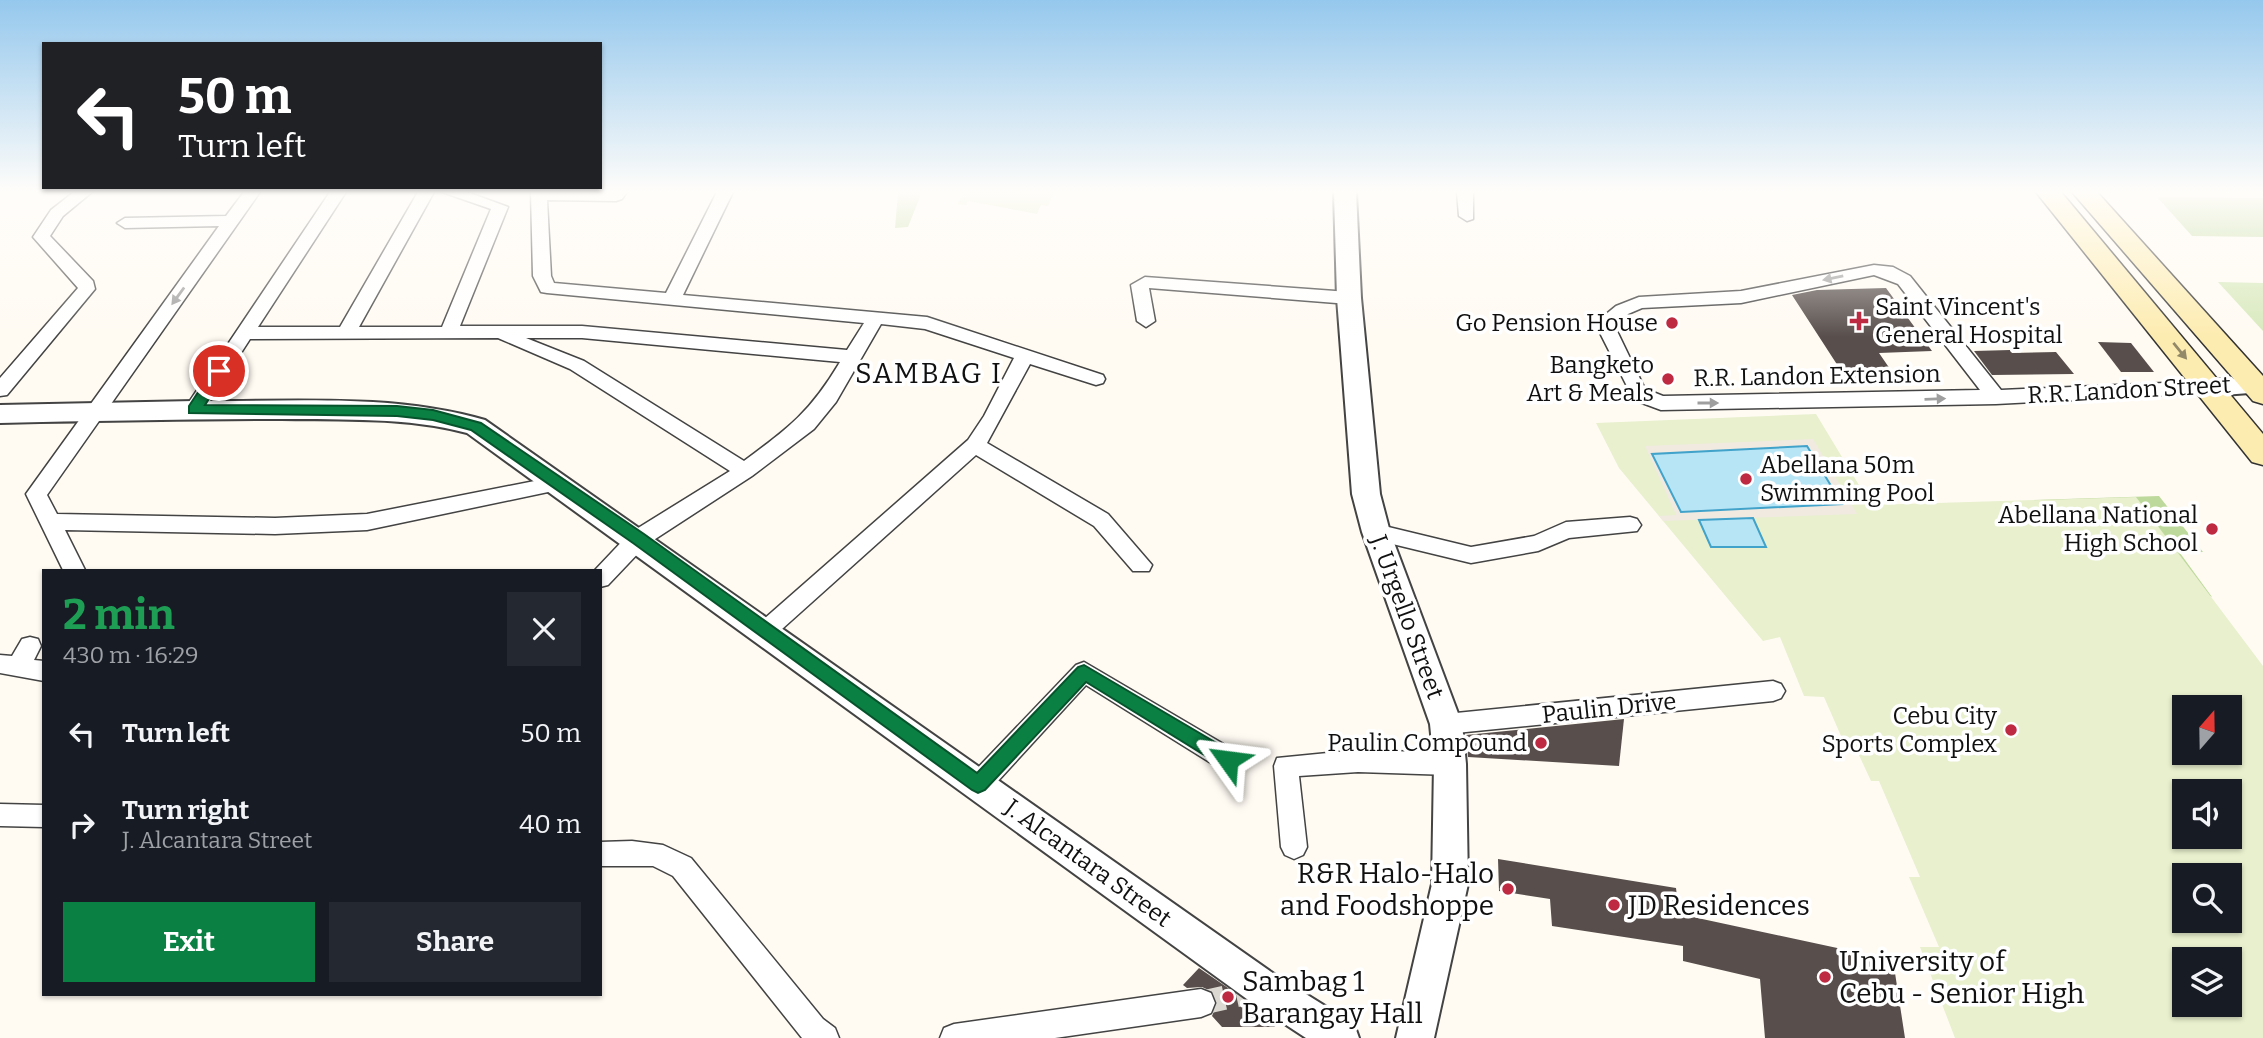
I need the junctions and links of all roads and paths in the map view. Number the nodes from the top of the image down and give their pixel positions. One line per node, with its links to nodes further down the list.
1 (44, 240): 24 (street)
2 (218, 240): 27 (street, one-way to 27)
3 (306, 240): 18 (street)
4 (398, 240): 15 (street)
5 (486, 240): 16 (street)
6 (540, 240): 12 (street)
7 (701, 240): 12 (street)
8 (1347, 240): 11 (street, J. Urgello Street)
9 (2088, 240): 22 (main road, one-way to 22)
10 (2128, 240): 23 (main road)
11 (1349, 298): 14 (street); 35 (street, J. Urgello Street)
12 (672, 299): 13 (street)
13 (877, 316): 19 (street); 20 (street)
14 (1146, 321)
15 (346, 332): 16 (street); 18 (street)
16 (449, 332): 17 (street)
17 (490, 332): 20 (street); 31 (street)
18 (245, 333): 26 (street)
19 (1024, 356): 21 (street); 29 (street)
20 (852, 358): 31 (street)
21 (1096, 379)
22 (2210, 387): 23 (street, R.R. Landon Street); 25 (street, R.R. Landon Street); 30 (main road)
23 (2260, 387)
24 (0, 390)
25 (1996, 397): 25 (street, R.R. Landon Extension, one-way to 25)
26 (194, 410): 27 (street, J. Alcantara Street); 32 (street, J. Alcantara Street)
27 (94, 412): 28 (street, J. Alcantara Street); 33 (street)
28 (0, 414)
29 (975, 445): 37 (street); 40 (street)
30 (2263, 453)
31 (745, 471): 36 (street)
32 (560, 483): 33 (street); 36 (street, J. Alcantara Street)
33 (50, 522): 38 (street)
34 (1630, 525): 35 (street)
35 (1376, 532): 44 (street, J. Urgello Street)
36 (638, 539): 39 (street); 40 (street, J. Alcantara Street)
37 (1141, 565)
38 (74, 569)
39 (602, 577)
40 (764, 632): 47 (street, J. Alcantara Street)
41 (16, 658): 42 (street)
42 (42, 670)
43 (1773, 691): 44 (street, Paulin Drive)
44 (1446, 724): 46 (street, J. Urgello Street)
45 (1228, 760): 47 (street)
46 (1450, 764): 50 (street); 56 (street, J. Urgello Street)
47 (978, 785): 55 (street, J. Alcantara Street)
48 (0, 815): 49 (street)
49 (42, 816)
50 (1294, 847)
51 (602, 854): 53 (street)
52 (1201, 1003): 54 (street)
53 (825, 1038)
54 (954, 1038)
55 (1340, 1038)
56 (1415, 1038)

